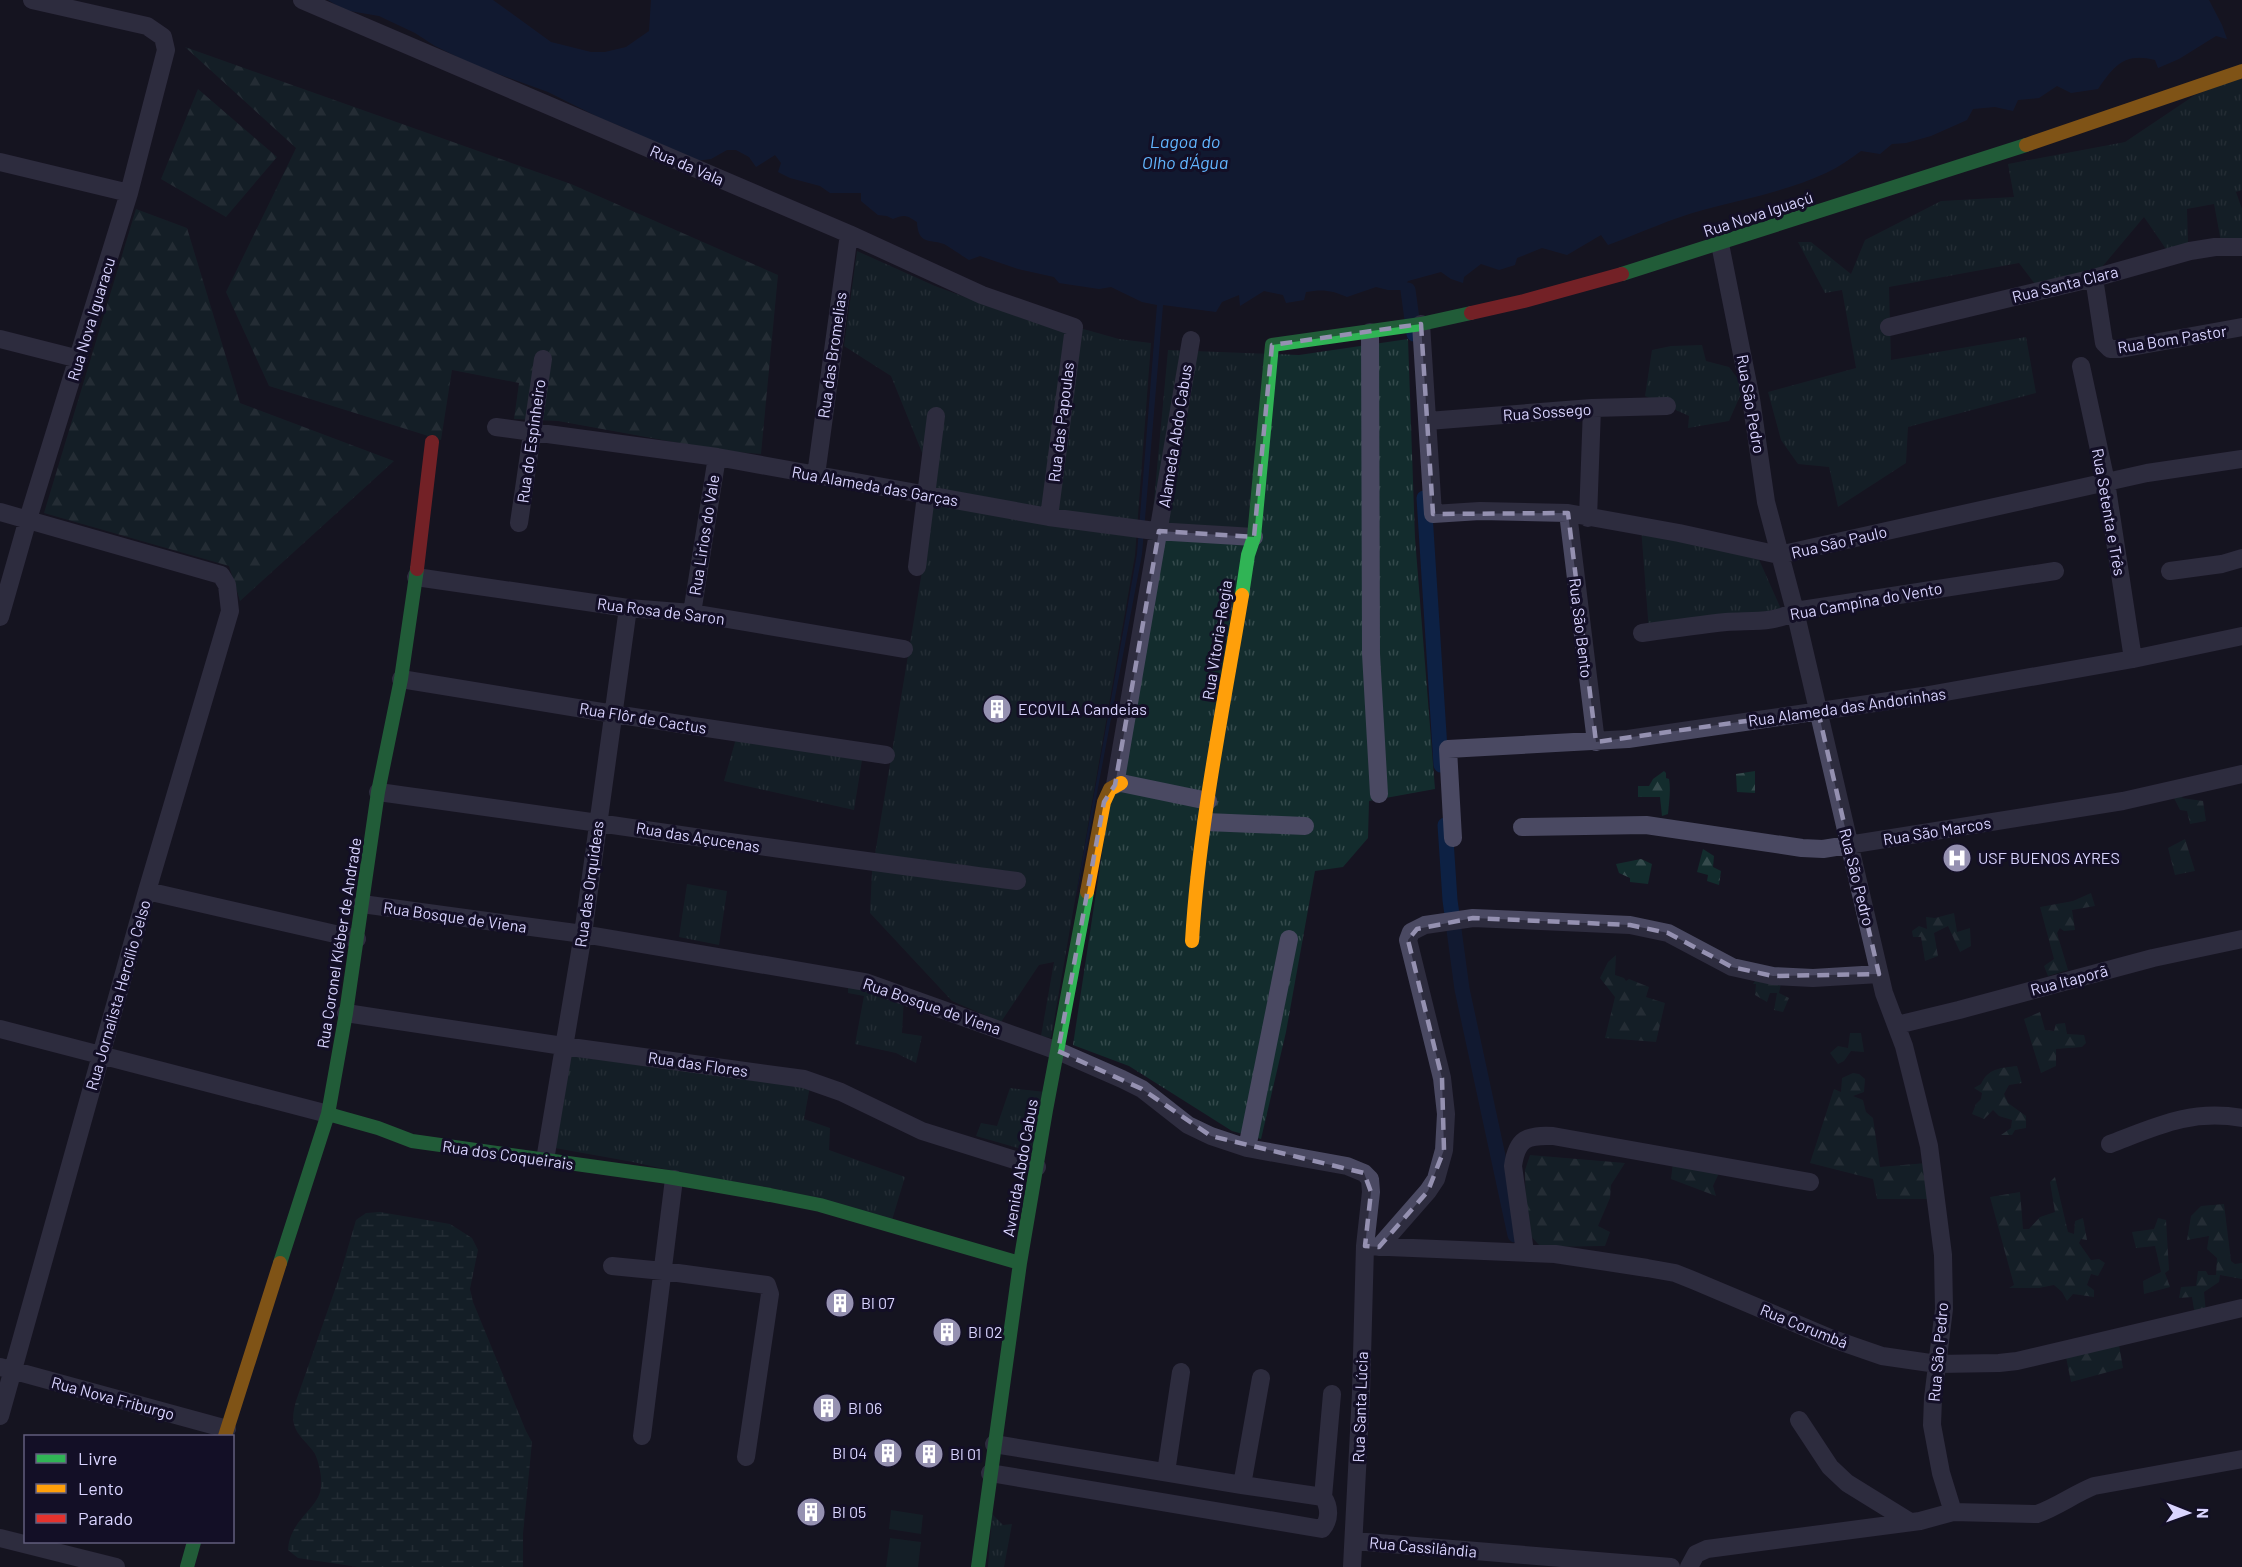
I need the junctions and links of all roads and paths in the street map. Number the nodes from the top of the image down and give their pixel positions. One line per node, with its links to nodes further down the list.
1 (32, 0): 5 (street, Rua Nova Iguaracu)
2 (302, 0): 6 (street, Rua da Vala)
3 (2242, 71): 7 (street, Rua Nova Iguaçú)
4 (0, 162): 5 (street)
5 (129, 193): 18 (street, Rua Nova Iguaracu)
6 (849, 234): 11 (street, Rua da Vala); 30 (street, Rua das Bromelias)
7 (1720, 244): 10 (street, Rua Nova Iguaçú); 41 (street, Rua São Pedro)
8 (2242, 247): 9 (street, Rua Santa Clara)
9 (2094, 278): 12 (street, Rua Santa Clara); 13 (street, Rua Bom Pastor)
10 (1421, 324): 14 (street, Rua Nova Iguaçú); 24 (street)
11 (1074, 327): 35 (street, Rua das Papoulas)
12 (1889, 327)
13 (2242, 327)
14 (1370, 332): 17 (street, Rua Nova Iguaçú); 63 (street)
15 (0, 339): 18 (street)
16 (1191, 340): 39 (street, Alameda Abdo Cabus)
17 (1272, 345): 40 (street, Rua Vitoria-Regia)
18 (79, 359): 37 (street, Rua Nova Iguaracu)
19 (543, 359): 26 (street, Rua do Espinheiro)
20 (2081, 366): 31 (street, Rua Setenta e Três)
21 (1667, 406): 22 (street, Rua Sossego)
22 (1592, 408): 24 (street, Rua Sossego); 36 (street)
23 (936, 416): 32 (street)
24 (1428, 421): 34 (street, Rua São Paulo)
25 (496, 427): 26 (street, Rua Alameda das Garças)
26 (532, 434): 28 (street, Rua Alameda das Garças); 38 (street, Rua do Espinheiro)
27 (432, 442): 46 (street, Rua Coronel Kléber de Andrade)
28 (717, 457): 30 (street, Rua Alameda das Garças); 49 (street, Rua Lirios do Vale)
29 (2242, 459): 31 (street, Rua São Paulo)
30 (816, 475): 32 (street, Rua Alameda das Garças)
31 (2106, 482): 41 (street, Rua São Paulo); 54 (street, Rua Setenta e Três)
32 (927, 496): 35 (street, Rua Alameda das Garças); 43 (street)
33 (0, 512): 37 (street)
34 (1568, 513): 36 (street, Rua São Paulo); 58 (street, Rua São Bento)
35 (1049, 517): 39 (street, Rua Alameda das Garças)
36 (1588, 518): 41 (street, Rua São Paulo)
37 (28, 519): 50 (street, Rua Nova Iguaracu); 72 (street, Rua Jornalista Hercílio Celso)
38 (519, 523)
39 (1157, 531): 40 (street, Rua Alameda das Garças); 61 (street, Alameda Abdo Cabus)
40 (1254, 537): 64 (street, Rua Vitoria-Regia)
41 (1779, 555): 48 (street, Rua São Pedro)
42 (2242, 558): 45 (street)
43 (917, 567)
44 (2055, 571): 48 (street, Rua Campina do Vento)
45 (2170, 571)
46 (416, 577): 47 (street, Rua Rosa de Saron); 55 (street, Rua Coronel Kléber de Andrade)
47 (628, 608): 49 (street, Rua Rosa de Saron); 57 (street, Rua das Orquideas)
48 (1795, 611): 51 (street, Rua Campina do Vento); 56 (street, Rua São Pedro)
49 (692, 613): 53 (street, Rua Rosa de Saron)
50 (0, 617)
51 (1642, 633)
52 (2242, 636): 54 (street, Rua Alameda das Andorinhas)
53 (904, 649)
54 (2133, 659): 56 (street, Rua Alameda das Andorinhas)
55 (401, 679): 57 (street, Rua Flôr de Cactus); 62 (street, Rua Coronel Kléber de Andrade)
56 (1818, 711): 58 (street, Rua Alameda das Andorinhas); 70 (street, Rua São Pedro)
57 (614, 714): 59 (street, Rua Flôr de Cactus); 65 (street, Rua das Orquideas)
58 (1596, 742): 69 (street, Rua Alameda das Andorinhas)
59 (886, 754)
60 (2242, 774): 70 (street, Rua São Marcos)
61 (1118, 784): 64 (street); 84 (street, Avenida Abdo Cabus)
62 (378, 792): 65 (street, Rua das Açucenas); 73 (street, Rua Coronel Kléber de Andrade)
63 (1379, 794)
64 (1208, 801): 66 (street, Rua Vitoria-Regia)
65 (597, 821): 71 (street, Rua das Açucenas); 74 (street, Rua das Orquideas)
66 (1206, 822): 67 (street); 78 (street, Rua Vitoria-Regia)
67 (1305, 826)
68 (1522, 827): 70 (street, Rua São Marcos)
69 (1452, 838)
70 (1850, 845): 79 (street, Rua São Pedro)
71 (1017, 881)
72 (147, 891): 75 (street); 85 (street, Rua Jornalista Hercílio Celso)
73 (362, 904): 74 (street, Rua Bosque de Viena); 75 (street, Rua Coronel Kléber de Andrade)
74 (583, 934): 83 (street, Rua das Orquideas); 84 (street, Rua Bosque de Viena)
75 (357, 939): 80 (street, Rua Coronel Kléber de Andrade)
76 (1289, 939): 89 (street)
77 (2242, 939): 81 (street, Rua Itaporã)
78 (1192, 941)
79 (1879, 974): 81 (street, Rua São Pedro); 94 (street)
80 (346, 1013): 83 (street, Rua das Flores); 86 (street, Rua Coronel Kléber de Andrade)
81 (1897, 1025): 100 (street, Rua São Pedro)
82 (0, 1029): 85 (street, Rua dos Coqueirais)
83 (563, 1046): 90 (street, Rua das Orquideas); 91 (street, Rua das Flores)
84 (1058, 1051): 89 (street, Rua Bosque de Viena); 91 (street, Avenida Abdo Cabus)
85 (101, 1055): 86 (street, Rua dos Coqueirais); 101 (street, Rua Jornalista Hercílio Celso)
86 (328, 1114): 90 (street, Rua dos Coqueirais); 107 (street, Rua Coronel Kléber de Andrade)
87 (2242, 1118): 88 (street)
88 (2110, 1144)
89 (1247, 1148): 94 (street, Rua Bosque de Viena)
90 (545, 1160): 92 (street, Rua dos Coqueirais)
91 (1037, 1167): 96 (street, Avenida Abdo Cabus)
92 (674, 1179): 96 (street, Rua dos Coqueirais); 98 (street)
93 (1810, 1182): 95 (street)
94 (1372, 1246): 95 (street, Rua Corumbá); 119 (street, Rua Santa Lúcia)
95 (1525, 1252): 100 (street, Rua Corumbá)
96 (1020, 1263): 109 (street, Avenida Abdo Cabus)
97 (612, 1266): 98 (street)
98 (663, 1271): 108 (street); 110 (street)
99 (2242, 1308): 100 (street, Rua Corumbá)
100 (1937, 1364): 116 (street, Rua São Pedro)
101 (7, 1369): 105 (street, Rua Jornalista Hercílio Celso); 107 (street, Rua Nova Friburgo)
102 (1181, 1372): 112 (street)
103 (1261, 1378): 114 (street)
104 (1332, 1394): 115 (street)
105 (0, 1416)
106 (1799, 1420): 117 (street)
107 (226, 1433)
108 (642, 1436)
109 (994, 1444): 112 (street); 113 (street, Avenida Abdo Cabus)
110 (746, 1457)
111 (2242, 1459): 116 (street)
112 (1166, 1472): 114 (street)
113 (990, 1473): 115 (street); 123 (street, Avenida Abdo Cabus)
114 (1242, 1485): 115 (street)
115 (1323, 1497)
116 (1953, 1512): 117 (street)
117 (1910, 1522): 126 (street)
118 (0, 1538): 121 (street)
119 (1354, 1541): 124 (street, Rua Santa Lúcia); 125 (street, Rua Cassilândia)
120 (194, 1543): 122 (street)
121 (116, 1567)
122 (187, 1567)
123 (978, 1567)
124 (1352, 1567)
125 (1671, 1567)
126 (1689, 1567)

